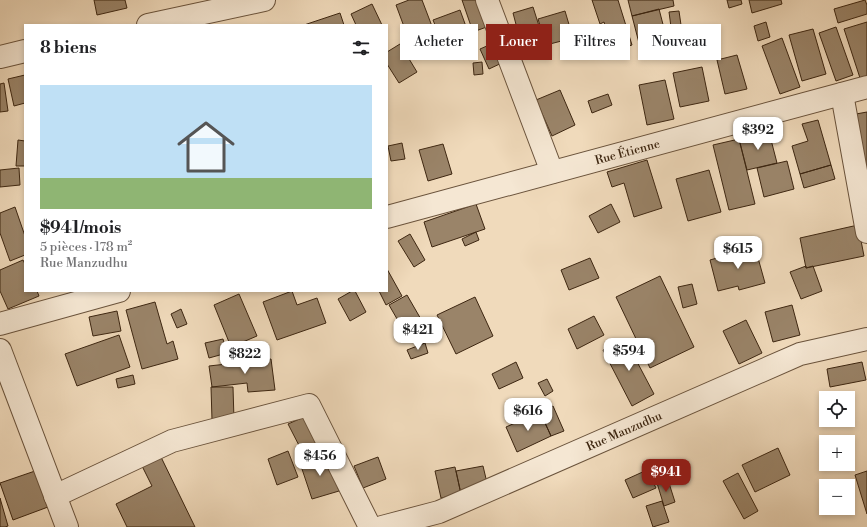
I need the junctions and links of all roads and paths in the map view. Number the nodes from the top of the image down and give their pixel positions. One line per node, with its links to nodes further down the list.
1 (264, 0): 3 (street)
2 (487, 0): 8 (street)
3 (153, 24)
4 (24, 51): 5 (street)
5 (0, 57)
6 (867, 87): 7 (street, Rue Étienne)
7 (842, 94): 8 (street, Rue Étienne); 10 (street)
8 (552, 172): 9 (street, Rue Étienne)
9 (388, 217)
10 (867, 232)
11 (115, 292): 12 (street)
12 (0, 324)
13 (867, 339): 18 (street, Rue Manzudhu)
14 (0, 350): 15 (street)
15 (55, 496): 16 (street); 17 (street)
16 (67, 527)
17 (370, 527)
18 (382, 527)

